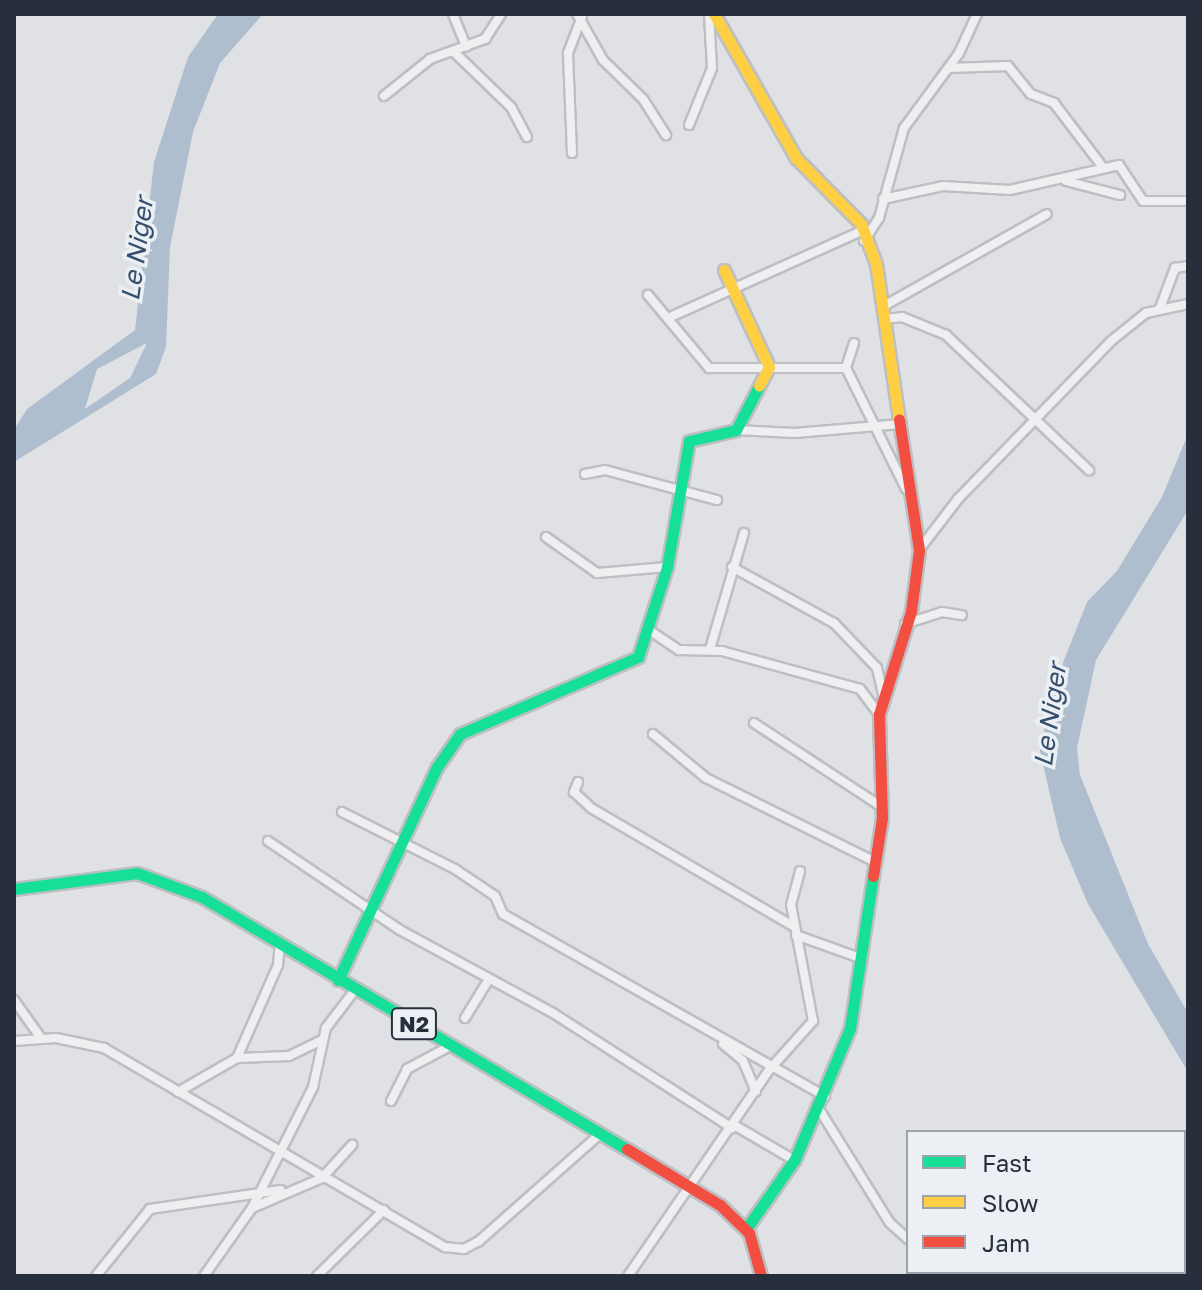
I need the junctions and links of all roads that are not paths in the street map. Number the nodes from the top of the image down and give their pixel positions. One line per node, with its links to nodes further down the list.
1 (453, 14): 6 (street)
2 (501, 14): 6 (street)
3 (712, 14): 10 (street); 20 (main road)
4 (977, 14): 8 (street)
5 (580, 16): 11 (street); 13 (street)
6 (466, 47): 7 (street)
7 (453, 51): 9 (street); 12 (street)
8 (949, 68): 14 (street); 17 (street)
9 (384, 96)
10 (689, 125)
11 (666, 135)
12 (527, 137)
13 (572, 153)
14 (1102, 166): 15 (street); 18 (street)
15 (1064, 180): 16 (street); 17 (street)
16 (1120, 195)
17 (883, 199): 20 (street)
18 (1188, 201)
19 (1047, 214): 27 (street)
20 (863, 236): 23 (street); 27 (main road)
21 (1188, 266): 26 (street)
22 (724, 270): 23 (main road)
23 (733, 291): 28 (street); 30 (main road)
24 (648, 295): 28 (street)
25 (1188, 304): 26 (street)
26 (1160, 308): 32 (street)
27 (883, 313): 32 (street); 33 (main road)
28 (668, 318): 30 (street)
29 (854, 343): 31 (street)
30 (769, 367): 31 (street); 35 (main road)
31 (846, 368): 34 (street)
32 (1031, 420): 36 (street); 43 (street)
33 (901, 424): 34 (street); 40 (main road)
34 (876, 429): 35 (street); 40 (street)
35 (736, 430): 38 (main road)
36 (1089, 470)
37 (585, 474): 38 (street)
38 (678, 487): 39 (street); 44 (main road)
39 (717, 500)
40 (914, 517): 43 (main road)
41 (744, 533): 45 (street)
42 (546, 537): 44 (street)
43 (919, 550): 47 (main road)
44 (667, 567): 48 (main road)
45 (732, 567): 49 (street); 50 (street)
46 (962, 615): 47 (street)
47 (903, 625): 50 (main road)
48 (649, 630): 49 (street); 58 (main road)
49 (710, 649): 51 (street)
50 (883, 696): 51 (main road)
51 (879, 714): 55 (main road)
52 (754, 723): 55 (street)
53 (653, 734): 59 (street)
54 (578, 782): 63 (street)
55 (883, 807): 59 (main road)
56 (342, 812): 58 (street)
57 (268, 841): 62 (street)
58 (406, 845): 62 (main road); 74 (street)
59 (873, 861): 65 (main road)
60 (800, 871): 63 (street)
61 (14, 889): 64 (main road, N2)
62 (371, 911): 66 (street); 67 (main road)
63 (795, 931): 65 (street); 77 (street)
64 (280, 944): 67 (main road, N2); 76 (street)
65 (863, 959): 80 (main road)
66 (489, 979): 70 (street); 83 (street)
67 (338, 980): 68 (main road, N2)
68 (355, 990): 72 (street); 75 (main road, N2)
69 (14, 1000): 71 (street)
70 (465, 1018)
71 (41, 1038): 73 (street); 79 (street)
72 (322, 1040): 76 (street); 86 (street)
73 (14, 1041)
74 (723, 1044): 77 (street); 78 (street)
75 (450, 1046): 81 (street); 84 (main road, N2)
76 (237, 1058): 79 (street)
77 (769, 1070): 78 (street); 80 (street)
78 (756, 1091): 83 (street)
79 (178, 1092): 86 (street)
80 (826, 1097): 82 (main road)
81 (391, 1101)
82 (819, 1109): 87 (main road); 95 (street)
83 (733, 1126): 87 (street); 89 (street)
84 (600, 1134): 89 (main road, N2); 93 (street)
85 (352, 1145): 88 (street)
86 (277, 1153): 88 (street); 91 (street)
87 (794, 1160): 94 (main road)
88 (322, 1178): 90 (street); 93 (street)
89 (693, 1188): 94 (main road, N2); 99 (street)
90 (281, 1190): 91 (street); 92 (street)
91 (254, 1194): 92 (street); 96 (street)
92 (252, 1208): 97 (street)
93 (384, 1210): 98 (street)
94 (746, 1229): 100 (main road)
95 (906, 1237)
96 (96, 1276)
97 (204, 1276)
98 (317, 1276)
99 (628, 1276)
100 (761, 1276)

